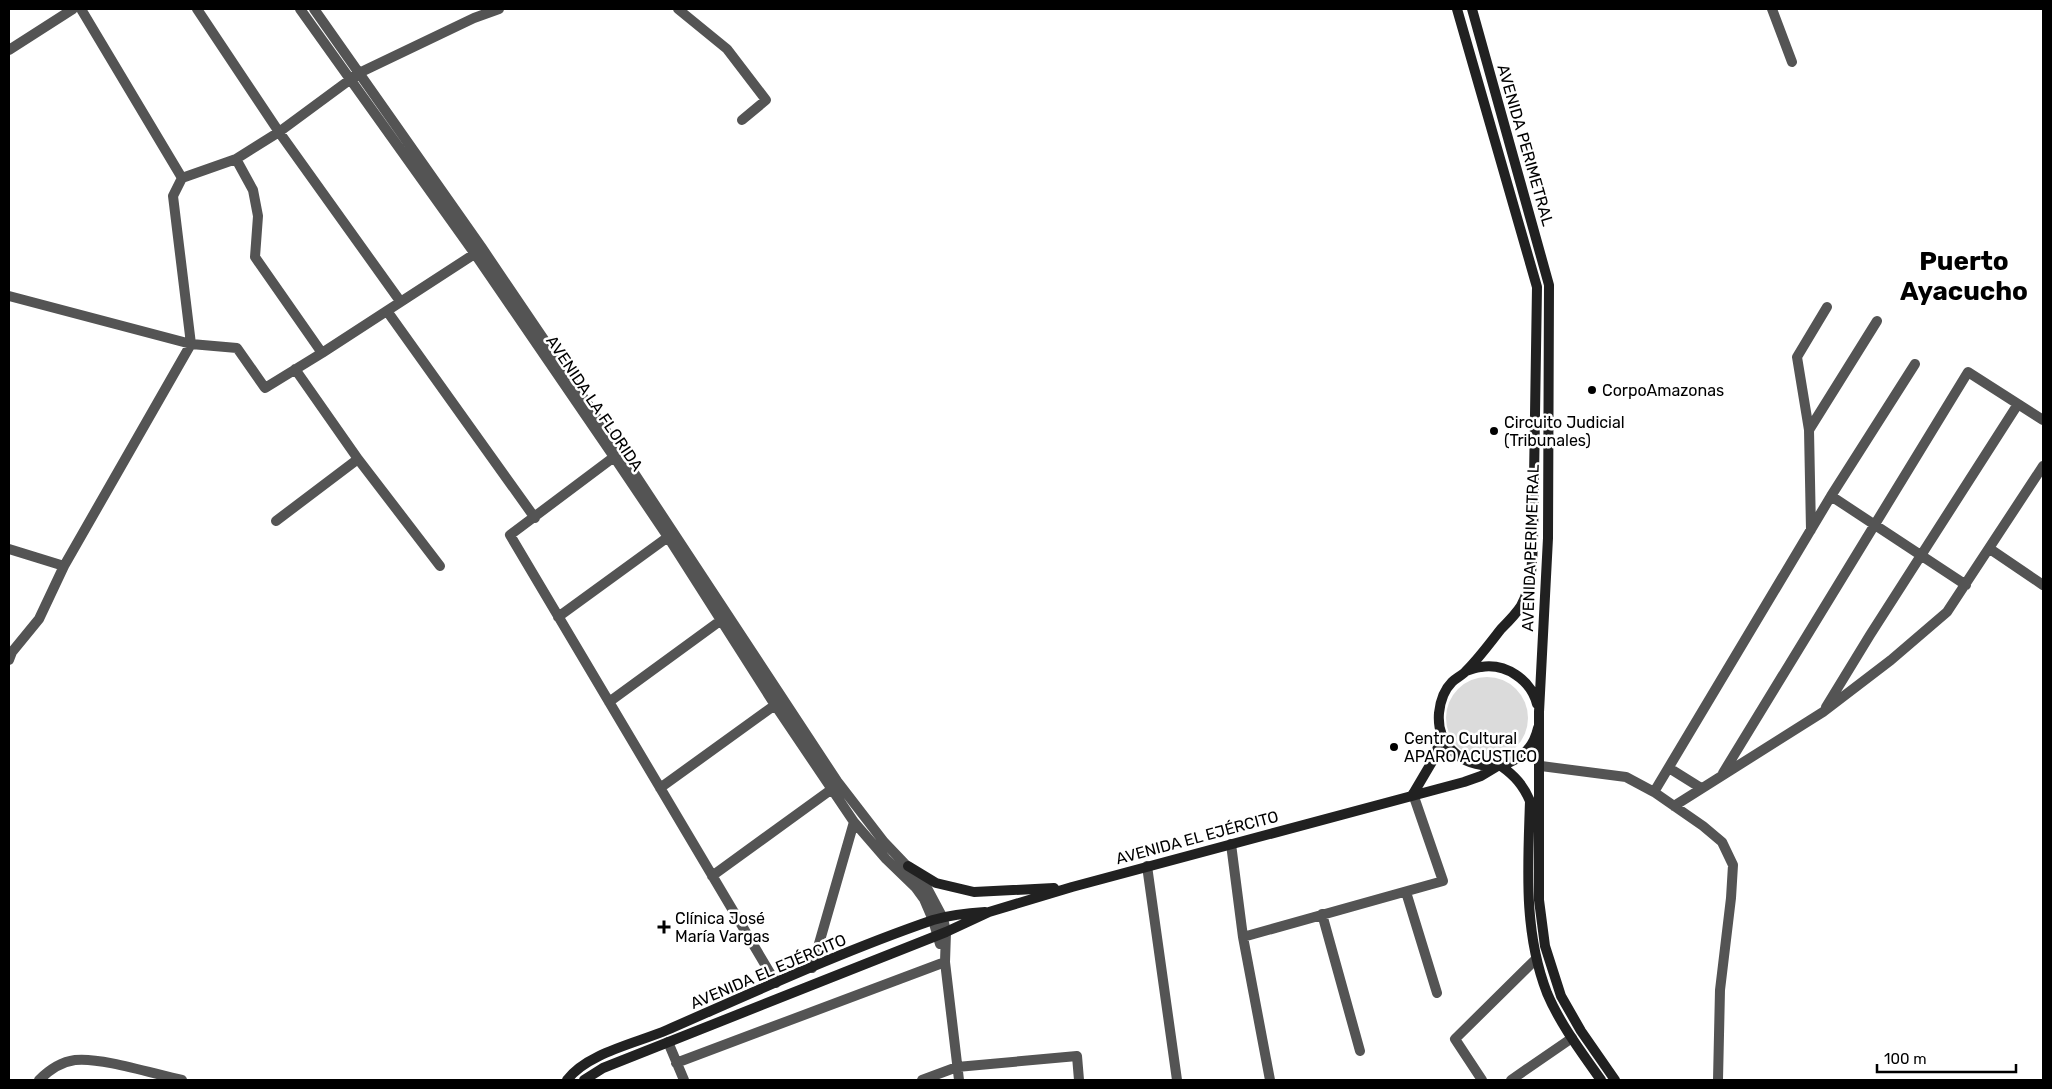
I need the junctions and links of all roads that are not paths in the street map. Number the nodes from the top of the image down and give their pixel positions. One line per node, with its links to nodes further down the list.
1 (73, 9): 11 (street)
2 (81, 9): 17 (street)
3 (197, 9): 15 (street)
4 (300, 9): 13 (street, AVENIDA LA FLORIDA)
5 (314, 9): 13 (street)
6 (499, 9): 13 (street)
7 (678, 9): 14 (street)
8 (1473, 9): 10 (street); 53 (main road, AVENIDA PERIMETRAL)
9 (1772, 9): 12 (street)
10 (1459, 12): 50 (main road, AVENIDA PERIMETRAL)
11 (9, 50)
12 (1792, 62)
13 (355, 76): 15 (street); 18 (street, AVENIDA LA FLORIDA)
14 (742, 120)
15 (280, 132): 16 (street); 20 (street)
16 (236, 159): 17 (street); 25 (street)
17 (182, 178): 24 (street)
18 (478, 251): 20 (street); 31 (street, AVENIDA LA FLORIDA); 68 (street)
19 (9, 296): 24 (street)
20 (400, 301): 22 (street)
21 (1827, 306): 30 (street)
22 (387, 310): 25 (street); 35 (street)
23 (1877, 322): 30 (street)
24 (191, 344): 27 (street); 43 (street)
25 (322, 353): 27 (street)
26 (1915, 364): 34 (street)
27 (295, 369): 32 (street)
28 (2018, 404): 29 (street); 37 (street); 42 (street)
29 (2043, 420)
30 (1809, 430): 38 (street)
31 (614, 457): 35 (street); 39 (street, AVENIDA LA FLORIDA)
32 (358, 459): 36 (street); 44 (street)
33 (2043, 466): 41 (street)
34 (1831, 496): 37 (street); 38 (street)
35 (535, 518): 47 (street)
36 (276, 522)
37 (1875, 524): 42 (street); 59 (street)
38 (1811, 531): 58 (street)
39 (668, 537): 47 (street); 48 (street, AVENIDA LA FLORIDA)
40 (9, 549): 43 (street)
41 (1990, 549): 45 (street); 46 (street)
42 (1921, 556): 45 (street); 54 (street)
43 (64, 566): 49 (street)
44 (440, 566)
45 (1966, 585): 54 (street)
46 (2043, 585)
47 (558, 617): 51 (street)
48 (720, 621): 51 (street); 52 (street, AVENIDA LA FLORIDA)
49 (9, 660)
50 (1466, 671): 53 (main road); 55 (main road)
51 (609, 702): 60 (street)
52 (775, 705): 60 (street); 62 (street, AVENIDA LA FLORIDA)
53 (1539, 712): 56 (main road); 57 (main road, AVENIDA PERIMETRAL)
54 (1822, 712): 59 (street)
55 (1441, 732): 56 (main road); 64 (main road)
56 (1499, 766): 64 (main road, AVENIDA EL EJÉRCITO); 78 (main road)
57 (1540, 766): 63 (street); 101 (main road, AVENIDA PERIMETRAL)
58 (1668, 768): 61 (street); 63 (street)
59 (1723, 774): 61 (street)
60 (660, 788): 70 (street)
61 (1701, 788): 65 (street)
62 (832, 789): 66 (street, AVENIDA LA FLORIDA); 70 (street)
63 (1654, 792): 65 (street)
64 (1413, 794): 67 (main road, AVENIDA EL EJÉRCITO); 72 (street)
65 (1674, 806): 102 (street)
66 (854, 822): 75 (street, AVENIDA LA FLORIDA); 80 (street)
67 (1231, 844): 69 (main road, AVENIDA EL EJÉRCITO); 77 (street)
68 (908, 866): 71 (main road); 75 (street)
69 (1147, 866): 71 (main road, AVENIDA EL EJÉRCITO); 96 (street)
70 (712, 876): 81 (street)
71 (1072, 887): 73 (main road, AVENIDA EL EJÉRCITO)
72 (1406, 892): 74 (street); 82 (street)
73 (988, 912): 75 (main road, AVENIDA EL EJÉRCITO); 76 (main road, AVENIDA EL EJÉRCITO)
74 (1322, 914): 77 (street); 85 (street)
75 (938, 919): 76 (street); 80 (main road, AVENIDA EL EJÉRCITO)
76 (942, 934): 79 (street); 84 (main road, AVENIDA EL EJÉRCITO)
77 (1243, 937): 97 (street)
78 (1536, 959): 83 (main road); 98 (street)
79 (945, 962): 86 (street); 87 (street)
80 (812, 968): 81 (main road, AVENIDA EL EJÉRCITO)
81 (776, 982): 90 (main road, AVENIDA EL EJÉRCITO)
82 (1437, 993)
83 (1572, 1038): 99 (street); 100 (main road)
84 (668, 1042): 86 (street); 91 (main road, AVENIDA EL EJÉRCITO)
85 (1360, 1051)
86 (676, 1063): 92 (street)
87 (957, 1067): 93 (street); 94 (street); 95 (street)
88 (39, 1080): 89 (street)
89 (182, 1080)
90 (567, 1080)
91 (584, 1080)
92 (684, 1080)
93 (922, 1080)
94 (959, 1080)
95 (1079, 1080)
96 (1177, 1080)
97 (1270, 1080)
98 (1482, 1080)
99 (1511, 1080)
100 (1601, 1080)
101 (1615, 1080)
102 (1718, 1080)

